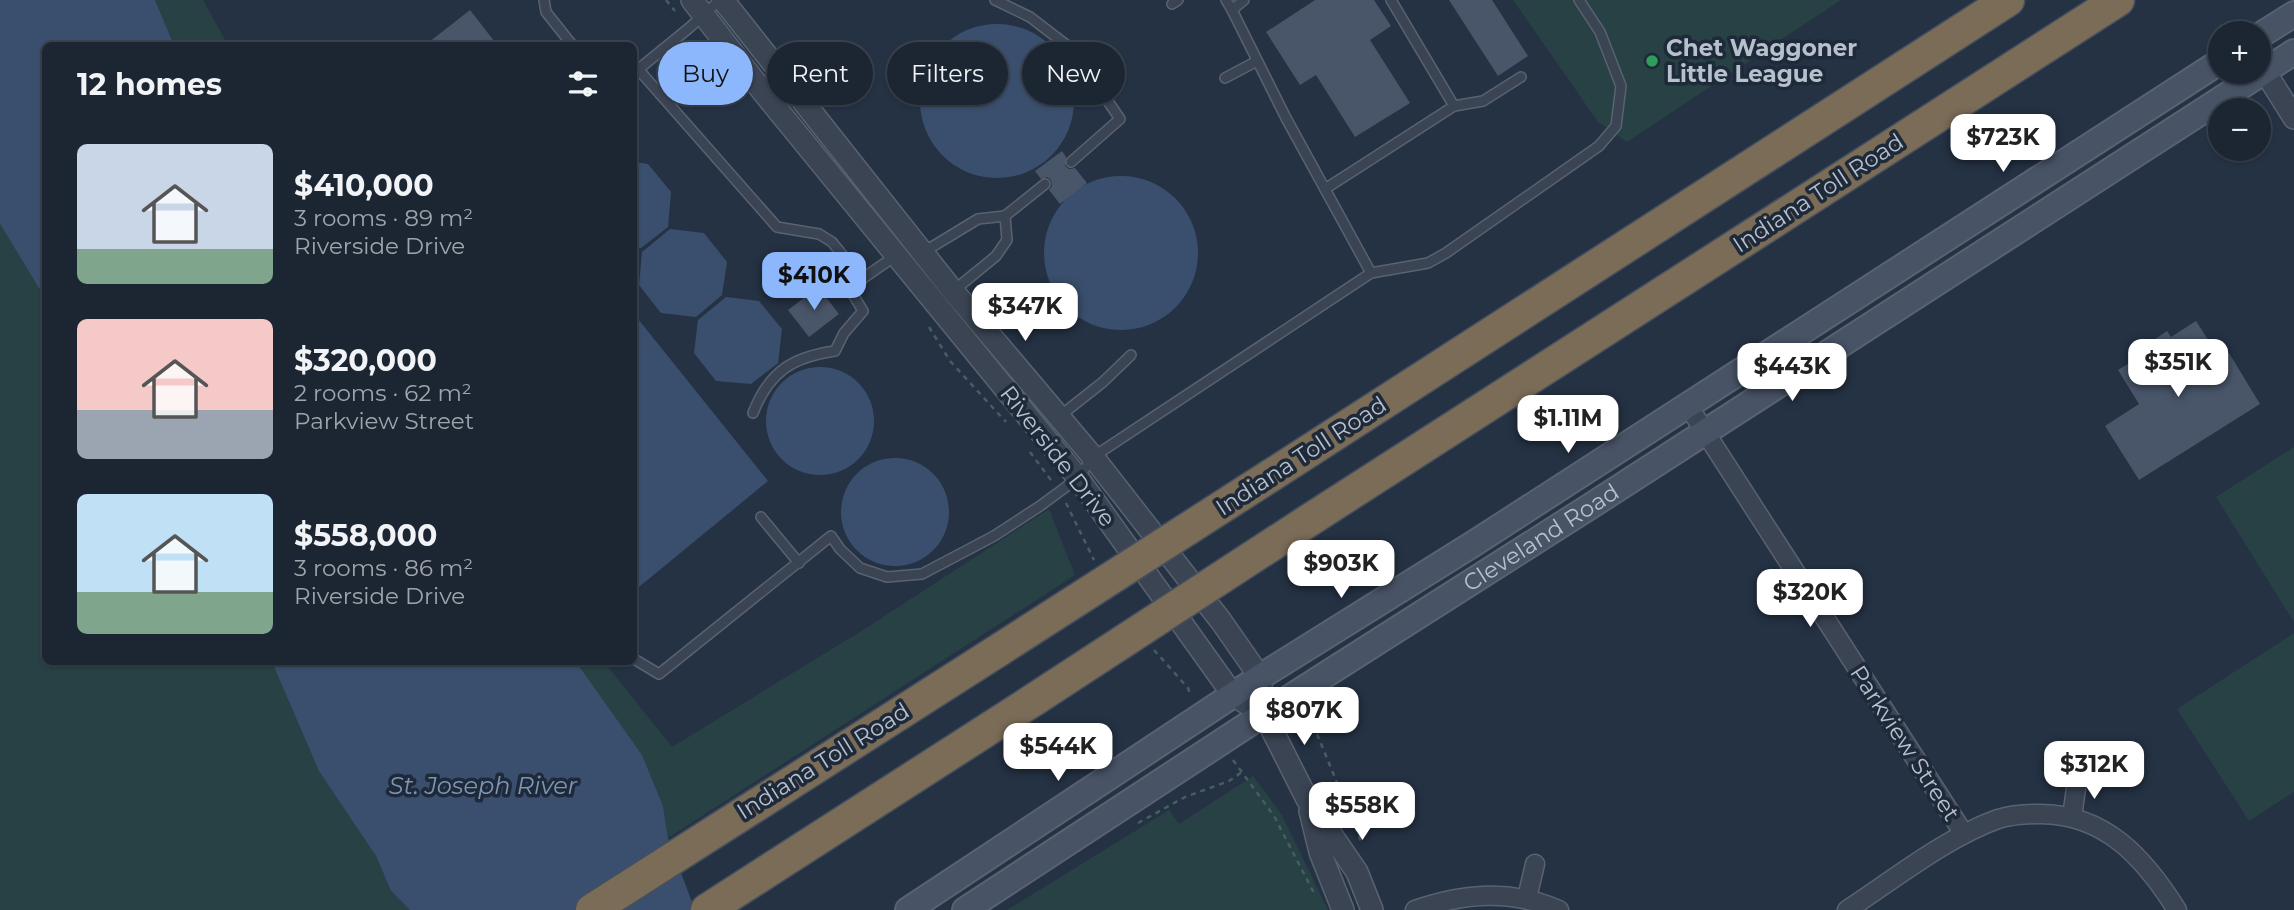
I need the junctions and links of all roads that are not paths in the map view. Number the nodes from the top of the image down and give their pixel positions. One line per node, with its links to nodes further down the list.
1 (544, 0): 14 (lane)
2 (722, 0): 11 (lane); 31 (street, Riverside Drive)
3 (996, 0): 27 (lane)
4 (1226, 0): 10 (lane)
5 (1244, 0): 10 (lane)
6 (1391, 0): 25 (lane)
7 (1578, 0): 33 (lane)
8 (2008, 0): 55 (highway, Indiana Toll Road, bridge)
9 (2118, 0): 56 (highway, Indiana Toll Road, bridge)
10 (1232, 10): 16 (lane)
11 (695, 14): 19 (lane); 32 (street, Riverside Drive)
12 (2294, 14): 13 (main road)
13 (2271, 28)
14 (570, 42)
15 (2294, 52): 17 (main road, Cleveland Road)
16 (1257, 61): 22 (lane); 29 (lane)
17 (2271, 62)
18 (2208, 69): 37 (main road, Cleveland Road)
19 (637, 70)
20 (637, 72): 34 (lane)
21 (1521, 76): 25 (lane)
22 (1225, 78)
23 (2271, 81): 26 (street)
24 (2235, 84): 40 (main road, Cleveland Road)
25 (1454, 106): 29 (lane)
26 (2294, 118)
27 (1071, 162)
28 (1045, 184): 30 (lane)
29 (1325, 189): 33 (lane)
30 (1005, 216): 31 (lane); 35 (lane)
31 (923, 253): 32 (lane); 35 (street, Riverside Drive)
32 (897, 254): 34 (lane); 35 (street, Riverside Drive)
33 (1371, 272): 41 (lane)
34 (862, 279): 38 (lane)
35 (939, 305): 39 (street, Riverside Drive); 42 (street, Riverside Drive)
36 (1131, 355): 39 (lane)
37 (1687, 404): 40 (street, Parkview Street); 46 (main road, Cleveland Road)
38 (753, 413)
39 (1059, 416): 41 (street, Riverside Drive)
40 (1705, 432): 48 (main road, Cleveland Road); 52 (street, Parkview Street)
41 (1093, 457): 42 (lane); 46 (street, Riverside Drive)
42 (1078, 478): 44 (lane); 47 (street, Riverside Drive)
43 (761, 517): 44 (lane)
44 (799, 563): 45 (lane)
45 (637, 661)
46 (1260, 677): 47 (main road, Cleveland Road); 48 (street, Riverside Drive)
47 (1233, 695): 48 (street, Riverside Drive); 57 (main road, Cleveland Road)
48 (1264, 714): 50 (street, Riverside Drive); 58 (main road, Cleveland Road)
49 (2077, 781): 51 (street)
50 (1307, 799): 59 (street, Riverside Drive); 60 (street, Riverside Drive)
51 (2072, 817): 52 (street); 64 (street)
52 (1964, 834): 63 (street)
53 (1535, 864): 54 (street)
54 (1527, 898): 61 (street); 62 (street)
55 (592, 910)
56 (707, 910)
57 (908, 910)
58 (965, 910)
59 (1343, 910)
60 (1372, 910)
61 (1415, 910)
62 (1559, 910)
63 (1847, 910)
64 (2177, 910)

